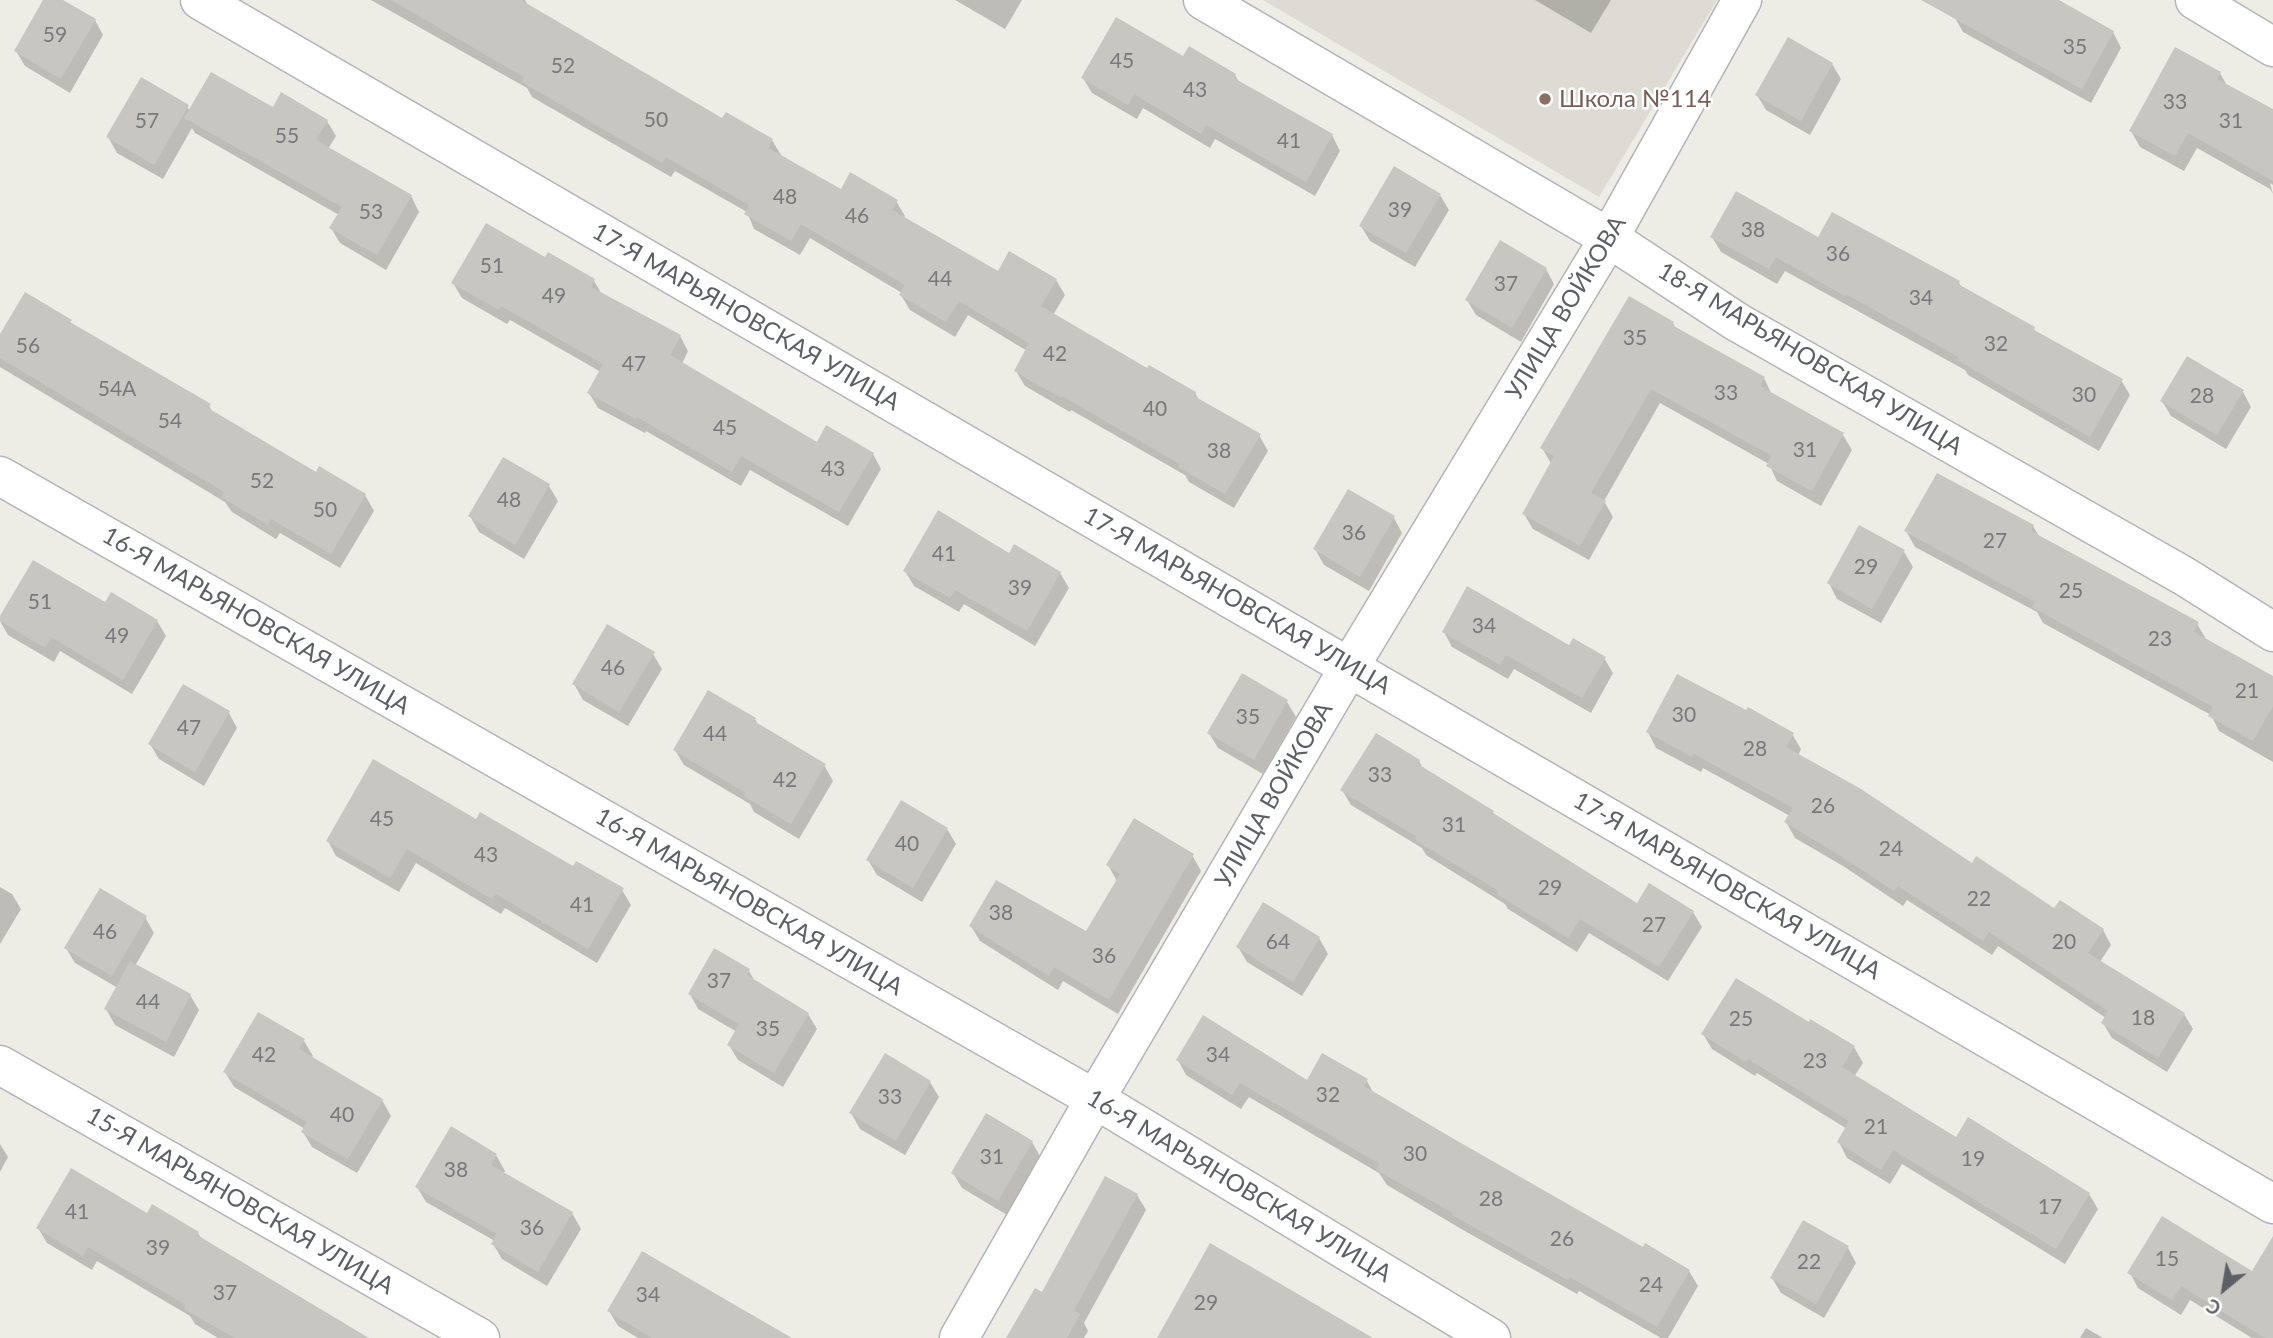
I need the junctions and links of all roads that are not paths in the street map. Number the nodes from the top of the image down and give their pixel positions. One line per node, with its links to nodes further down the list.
1 (200, 0): 9 (street, 17-Я МАРЬЯНОВСКАЯ УЛИЦА)
2 (1203, 0): 6 (street, 18-Я МАРЬЯНОВСКАЯ УЛИЦА)
3 (1742, 0): 6 (street, УЛИЦА ВОЙКОВА)
4 (2195, 0): 5 (street)
5 (2273, 47)
6 (1609, 238): 8 (street, 18-Я МАРЬЯНОВСКАЯ УЛИЦА); 9 (street, УЛИЦА ВОЙКОВА)
7 (0, 475): 11 (street, 16-Я МАРЬЯНОВСКАЯ УЛИЦА)
8 (2273, 632)
9 (1350, 666): 11 (street, УЛИЦА ВОЙКОВА); 12 (street, 17-Я МАРЬЯНОВСКАЯ УЛИЦА)
10 (0, 1065): 13 (street, 15-Я МАРЬЯНОВСКАЯ УЛИЦА)
11 (1095, 1099): 14 (street, УЛИЦА ВОЙКОВА); 15 (street, 16-Я МАРЬЯНОВСКАЯ УЛИЦА)
12 (2273, 1204)
13 (480, 1338)
14 (959, 1338)
15 (1491, 1338)

